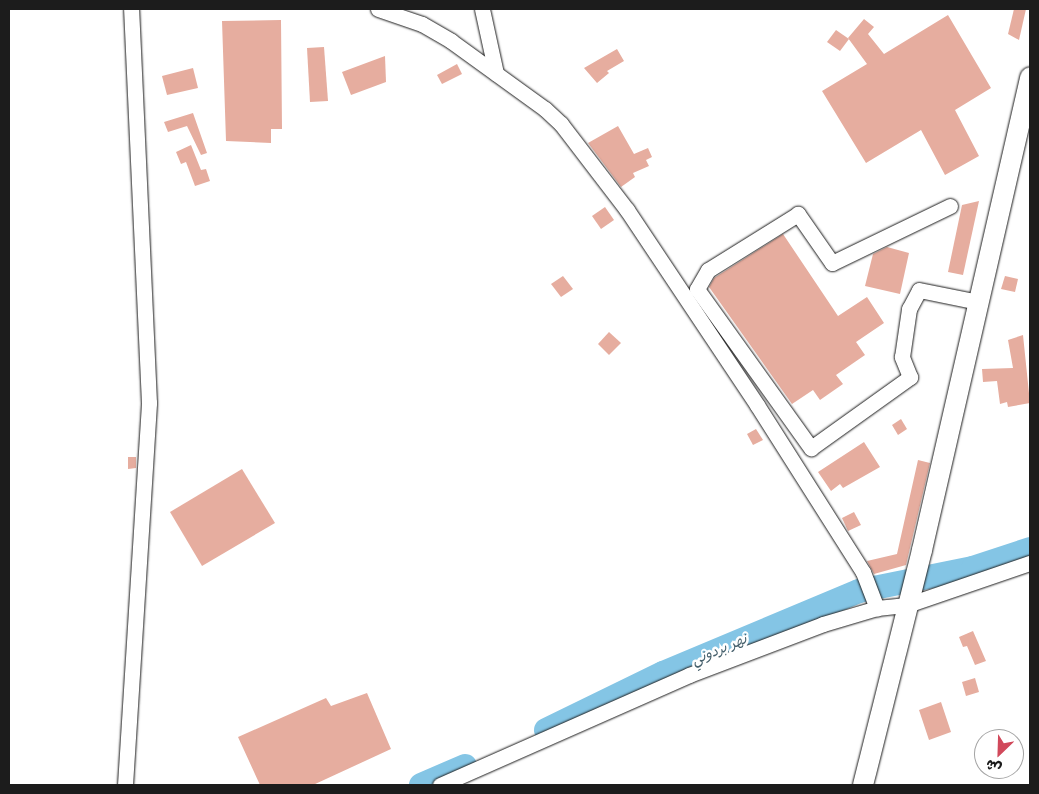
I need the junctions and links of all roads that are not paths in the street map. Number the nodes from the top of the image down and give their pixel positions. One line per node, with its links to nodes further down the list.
1 (131, 9): 11 (street)
2 (378, 9): 4 (street)
3 (482, 9): 4 (street)
4 (496, 73): 10 (street)
5 (1030, 77): 7 (main road)
6 (950, 206): 7 (street)
7 (978, 302): 9 (main road)
8 (1030, 564): 9 (street)
9 (909, 599): 10 (street); 13 (main road)
10 (875, 600): 12 (street)
11 (125, 785)
12 (440, 785)
13 (863, 785)

